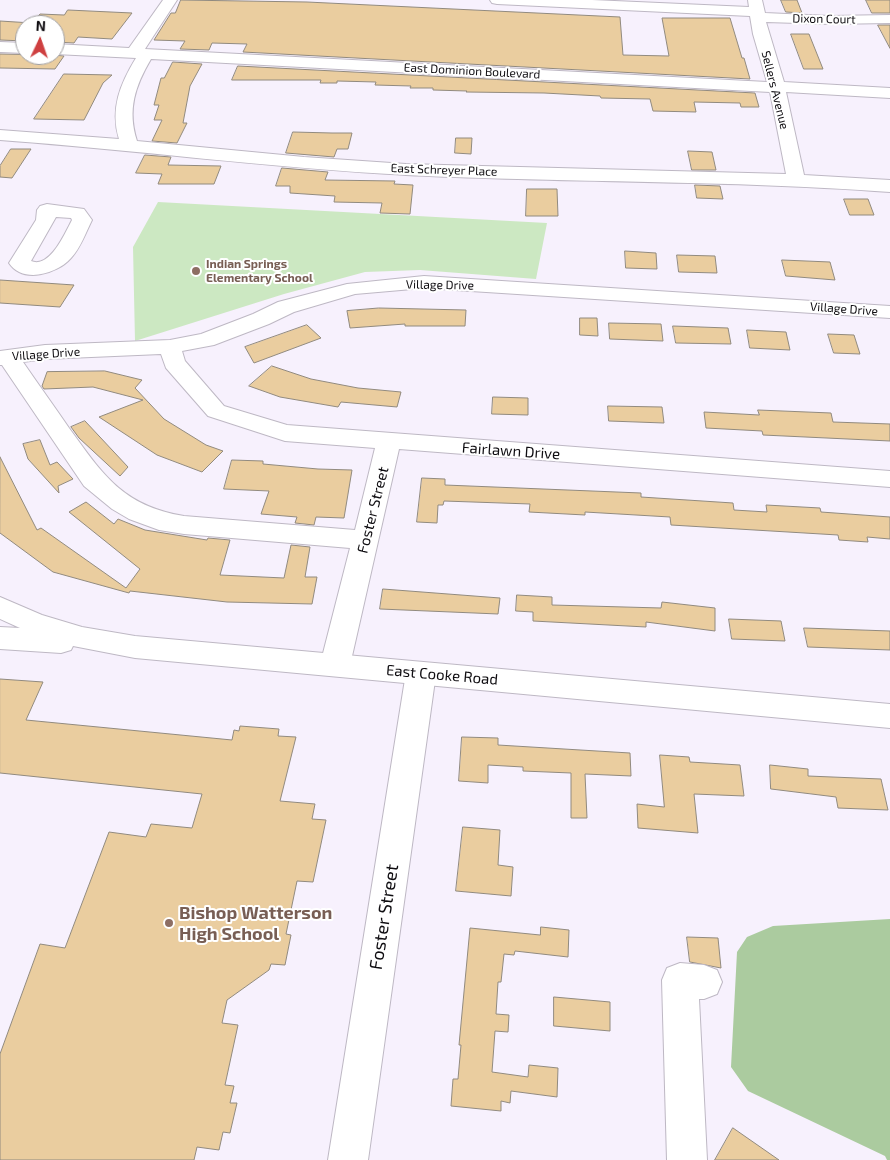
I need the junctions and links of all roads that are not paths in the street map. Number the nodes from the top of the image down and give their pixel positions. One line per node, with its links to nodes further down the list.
1 (170, 0): 8 (street)
2 (497, 0): 3 (street, Dixon Court)
3 (756, 10): 4 (street, Dixon Court); 9 (street, Sellers Avenue)
4 (890, 19)
5 (0, 46): 6 (street)
6 (15, 47)
7 (65, 50): 8 (street, East Dominion Boulevard)
8 (140, 54): 9 (street, East Dominion Boulevard); 12 (street)
9 (777, 87): 10 (street, East Dominion Boulevard); 13 (street, Sellers Avenue)
10 (890, 93)
11 (0, 135): 12 (street, East Schreyer Place)
12 (129, 145): 13 (street, East Schreyer Place)
13 (796, 179): 14 (street, East Schreyer Place)
14 (890, 186)
15 (890, 312): 16 (street, Village Drive)
16 (170, 347): 17 (street, Village Drive); 18 (street, Fairlawn Drive)
17 (4, 357): 20 (street)
18 (389, 442): 19 (street, Fairlawn Drive); 20 (street, Foster Street)
19 (890, 479)
20 (365, 540): 24 (street, Foster Street)
21 (0, 607): 23 (street, East Cooke Road)
22 (0, 638): 23 (street)
23 (135, 647): 24 (street, East Cooke Road)
24 (335, 665): 25 (street, East Cooke Road)
25 (421, 673): 26 (street, East Cooke Road); 28 (street, Foster Street)
26 (890, 716)
27 (704, 982): 29 (street)
28 (348, 1160)
29 (687, 1160)

